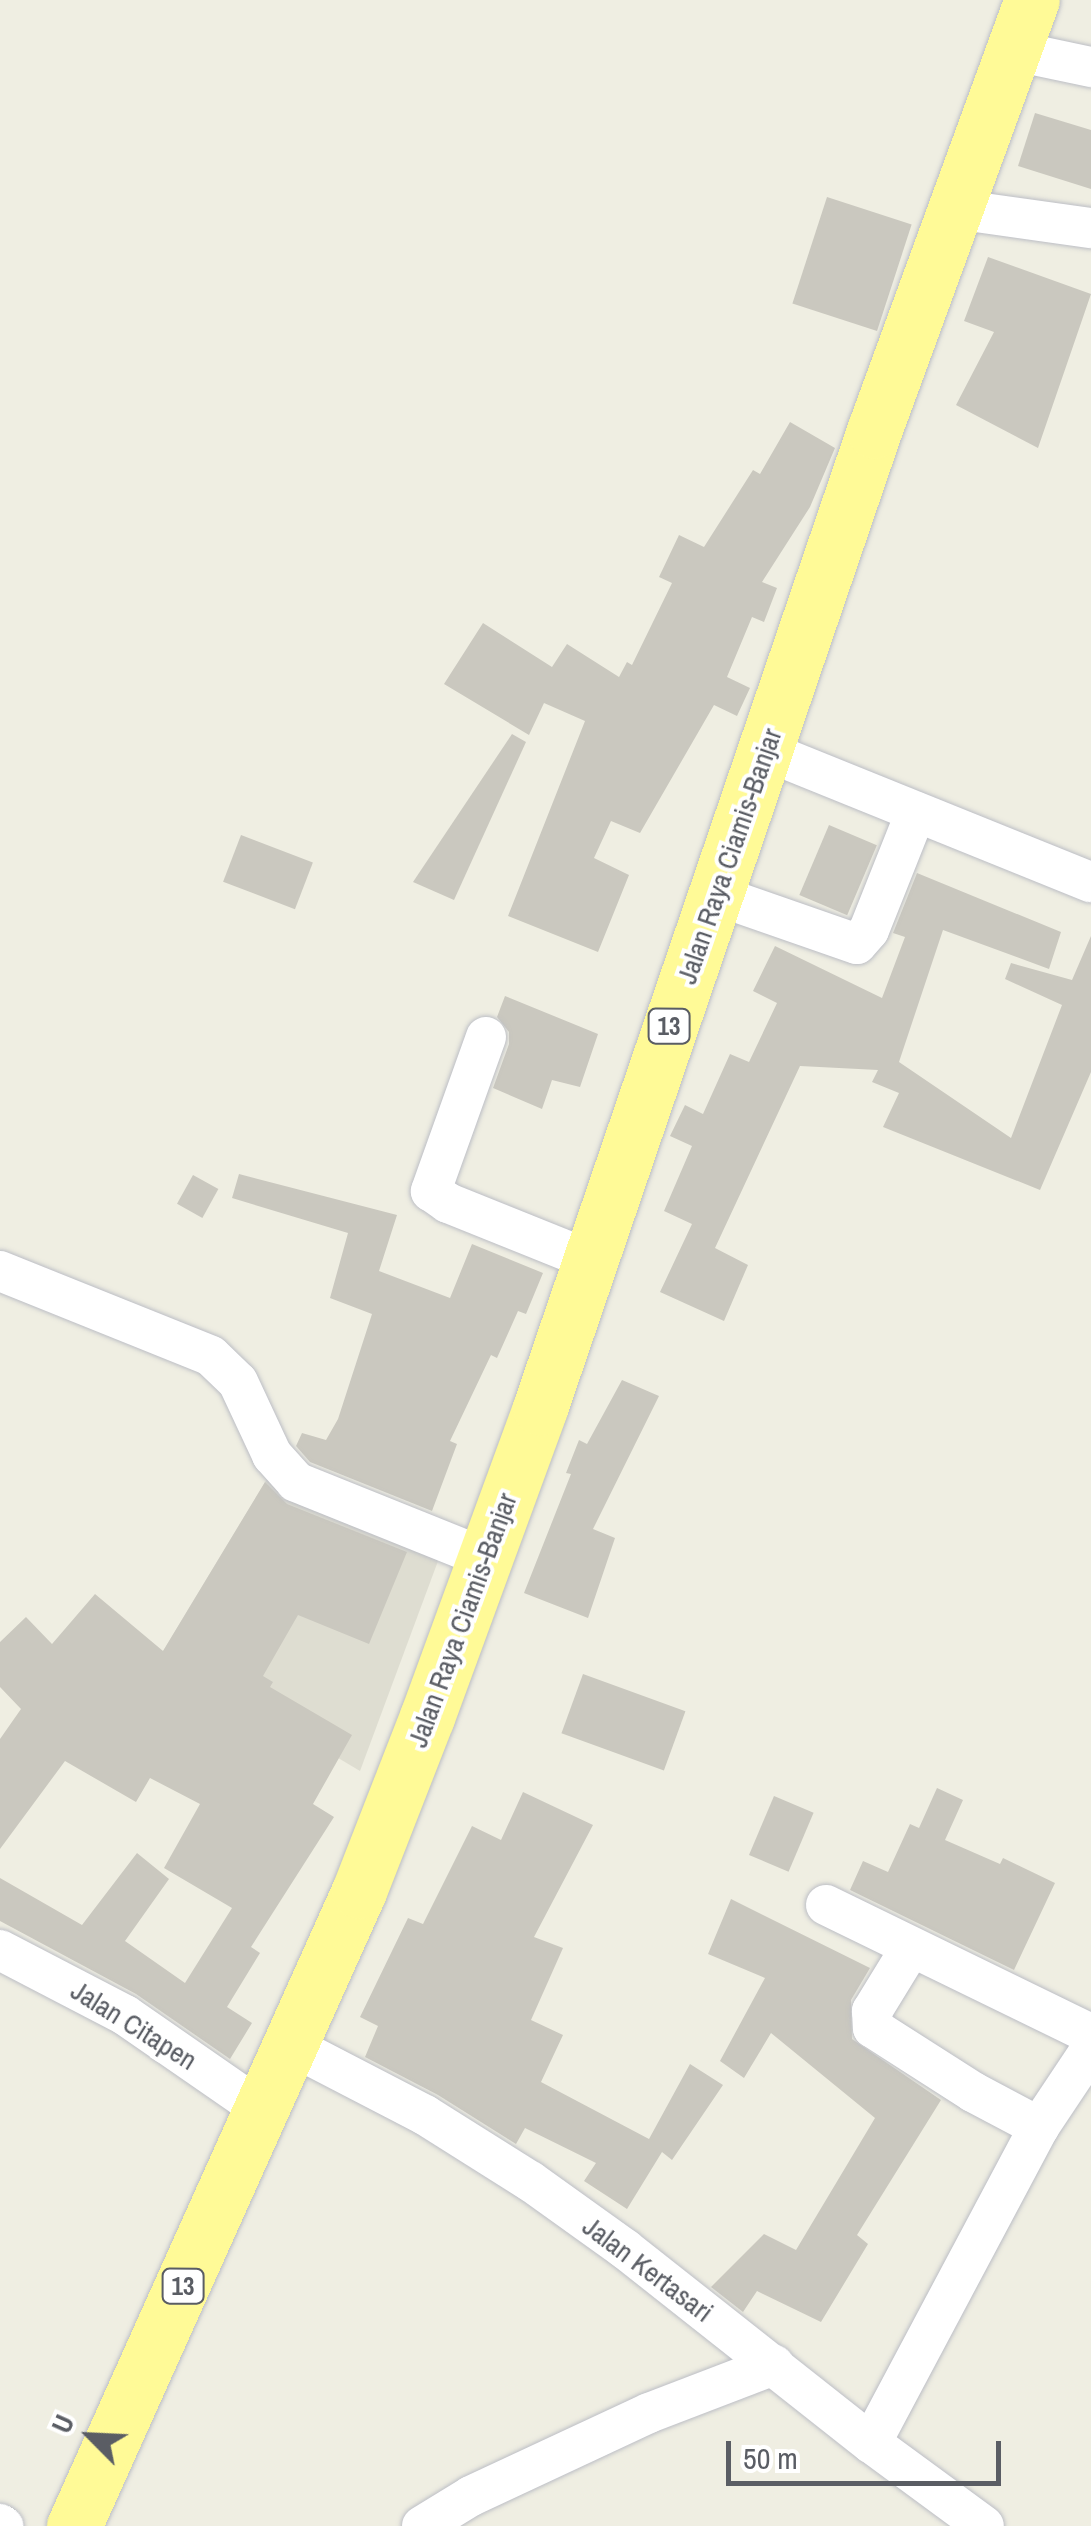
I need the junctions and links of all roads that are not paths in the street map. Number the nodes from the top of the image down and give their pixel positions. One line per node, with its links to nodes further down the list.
1 (1032, 0): 2 (highway, Jalan Raya Ciamis-Banjar / 13)
2 (1015, 50): 3 (street); 4 (highway, Jalan Raya Ciamis-Banjar / 13)
3 (1091, 67)
4 (955, 209): 5 (street); 6 (highway, Jalan Raya Ciamis-Banjar / 13)
5 (1091, 228)
6 (766, 752): 7 (street); 9 (highway, Jalan Raya Ciamis-Banjar / 13)
7 (916, 812): 8 (street); 9 (street)
8 (1091, 882)
9 (716, 895): 11 (highway, Jalan Raya Ciamis-Banjar / 13)
10 (486, 1037): 11 (street)
11 (590, 1260): 13 (highway, Jalan Raya Ciamis-Banjar / 13)
12 (0, 1271): 13 (street)
13 (485, 1558): 18 (highway, Jalan Raya Ciamis-Banjar / 13)
14 (826, 1905): 16 (street)
15 (0, 1950): 20 (street, Jalan Citapen)
16 (910, 1950): 17 (street); 21 (street)
17 (1091, 2034)
18 (290, 2045): 20 (highway, 13); 22 (street, Jalan Kertasari)
19 (1091, 2050): 21 (street)
20 (262, 2110): 24 (highway, 13)
21 (1039, 2126): 23 (street)
22 (774, 2365): 23 (street, Jalan Kertasari); 25 (street)
23 (871, 2443): 26 (street, Jalan Kertasari)
24 (74, 2526)
25 (422, 2526)
26 (984, 2526)

